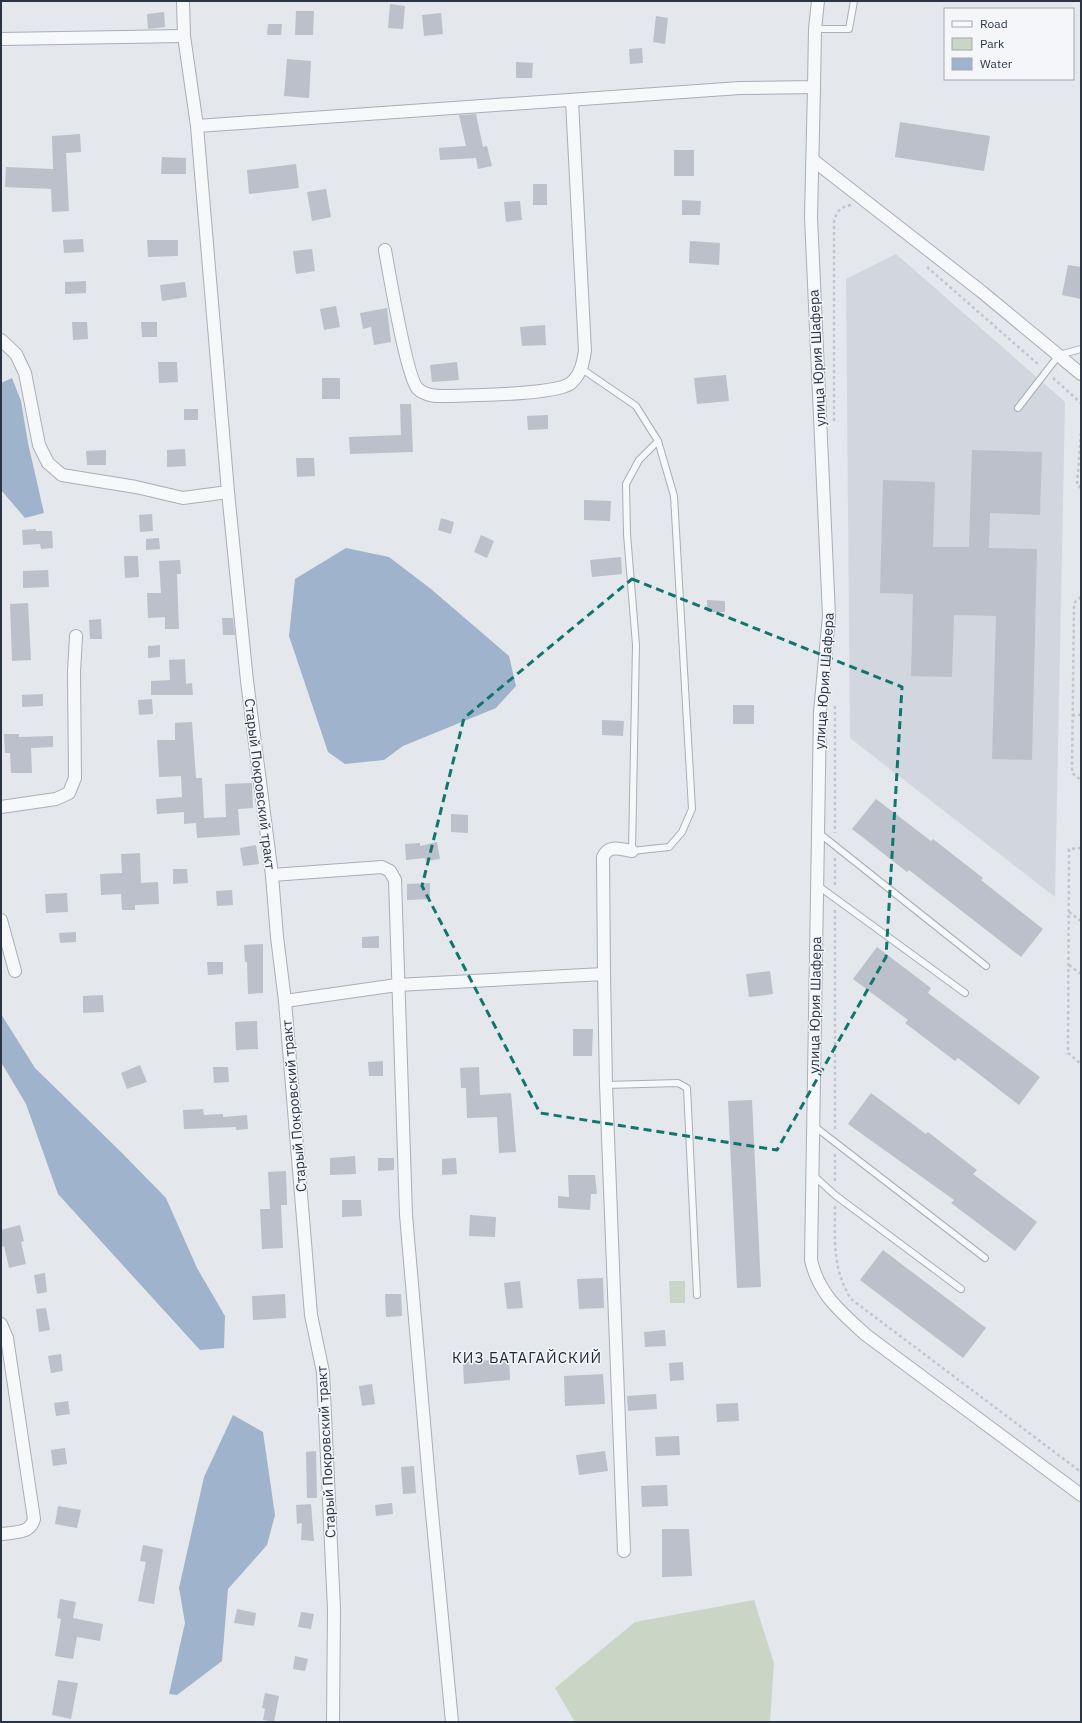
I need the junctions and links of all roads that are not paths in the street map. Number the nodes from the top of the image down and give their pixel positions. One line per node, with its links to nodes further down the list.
1 (183, 1): 5 (street, Старый Покровский тракт)
2 (818, 1): 4 (street, улица Юрия Шафера)
3 (854, 1): 4 (lane)
4 (815, 29): 7 (street, улица Юрия Шафера)
5 (184, 36): 6 (street); 9 (street, Старый Покровский тракт)
6 (1, 39)
7 (814, 87): 8 (street); 10 (street, улица Юрия Шафера)
8 (572, 101): 9 (street); 15 (street)
9 (197, 126): 19 (street, Старый Покровский тракт)
10 (813, 160): 14 (street); 22 (street, улица Юрия Шафера)
11 (384, 250): 15 (street)
12 (1, 340): 19 (street)
13 (1081, 349): 14 (lane)
14 (1059, 355): 16 (street); 17 (lane)
15 (582, 369): 18 (lane)
16 (1081, 374)
17 (1018, 408)
18 (658, 441): 23 (lane); 23 (lane)
19 (228, 492): 24 (street, Старый Покровский тракт)
20 (76, 636): 21 (street)
21 (1, 807)
22 (818, 832): 25 (street, улица Юрия Шафера); 27 (lane)
23 (632, 851): 29 (street)
24 (272, 875): 30 (street); 32 (street, Старый Покровский тракт)
25 (817, 884): 31 (lane); 34 (street, улица Юрия Шафера)
26 (1, 920): 28 (street)
27 (986, 966)
28 (15, 970)
29 (604, 974): 30 (street); 33 (street)
30 (398, 985): 32 (street); 44 (street)
31 (965, 992)
32 (285, 1001): 43 (street, Старый Покровский тракт)
33 (606, 1085): 38 (lane); 42 (street)
34 (812, 1125): 35 (street, улица Юрия Шафера); 36 (lane)
35 (812, 1174): 37 (lane); 40 (street, улица Юрия Шафера)
36 (985, 1258)
37 (961, 1289)
38 (697, 1295)
39 (1, 1324): 41 (street)
40 (1081, 1495)
41 (1, 1534)
42 (624, 1551)
43 (334, 1722)
44 (452, 1722)

